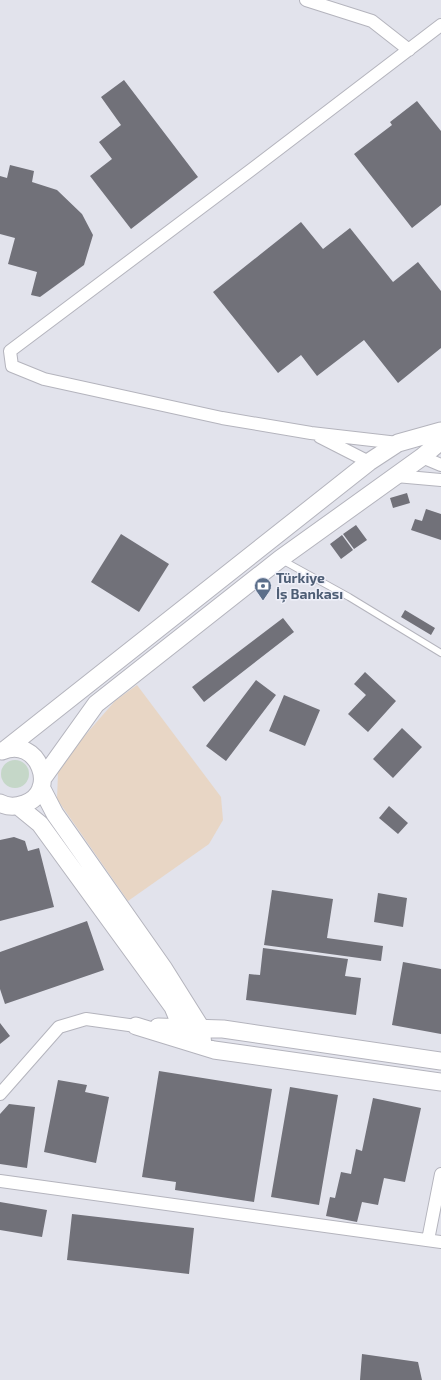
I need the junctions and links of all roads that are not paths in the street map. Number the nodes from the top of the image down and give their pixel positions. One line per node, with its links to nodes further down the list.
1 (306, 0): 3 (street)
2 (441, 25): 3 (street)
3 (409, 50): 4 (street)
4 (6, 365): 6 (street)
5 (441, 431): 8 (street)
6 (311, 433): 8 (street); 10 (street)
7 (441, 441): 9 (street)
8 (398, 443): 9 (street); 10 (street)
9 (422, 457): 11 (street); 12 (street)
10 (369, 462): 12 (street); 16 (street)
11 (441, 465)
12 (396, 476): 13 (street); 14 (street)
13 (441, 480)
14 (280, 559): 15 (lane); 17 (street)
15 (441, 653)
16 (3, 750): 17 (street)
17 (42, 782): 18 (street); 20 (street)
18 (7, 807): 21 (street)
19 (136, 1026): 21 (street); 24 (street)
20 (201, 1028): 21 (street); 22 (street)
21 (191, 1039): 23 (street)
22 (441, 1061)
23 (441, 1082)
24 (0, 1094)
25 (441, 1174): 27 (street)
26 (0, 1181): 27 (street)
27 (428, 1240): 28 (street)
28 (441, 1242)

